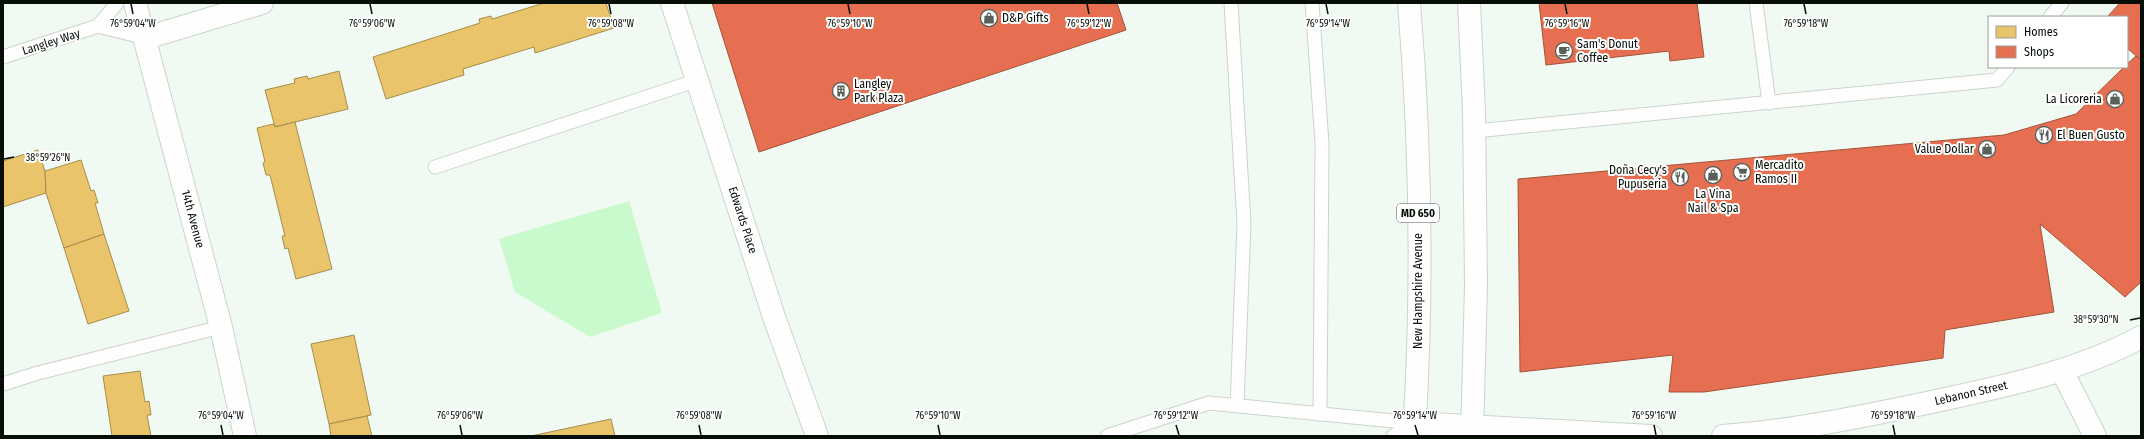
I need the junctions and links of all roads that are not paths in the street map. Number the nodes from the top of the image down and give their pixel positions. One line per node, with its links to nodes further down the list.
1 (117, 3): 12 (lane)
2 (135, 3): 13 (street, 14th Avenue)
3 (262, 3): 13 (street)
4 (672, 3): 16 (street, Edwards Place)
5 (1231, 3): 24 (lane)
6 (1312, 3): 25 (lane)
7 (1409, 3): 26 (street, New Hampshire Avenue / MD 650)
8 (1468, 3): 18 (street)
9 (1756, 3): 17 (lane)
10 (2062, 3): 11 (lane)
11 (2051, 16)
12 (98, 26): 13 (lane); 14 (lane, Langley Way)
13 (146, 38): 20 (street, 14th Avenue)
14 (3, 57)
15 (2007, 68): 17 (lane)
16 (698, 80): 19 (lane); 30 (street, Edwards Place)
17 (1769, 103): 18 (lane)
18 (1475, 131): 27 (street)
19 (435, 167)
20 (221, 327): 23 (lane); 29 (street, 14th Avenue)
21 (2141, 337): 22 (street, Lebanon Street)
22 (2062, 371): 34 (street, Lebanon Street); 35 (street)
23 (3, 384)
24 (1237, 406): 25 (lane); 31 (lane)
25 (1320, 414): 26 (lane)
26 (1414, 429): 27 (street); 32 (lane)
27 (1472, 431): 28 (street)
28 (1529, 433): 33 (street)
29 (245, 436)
30 (817, 436)
31 (1107, 436)
32 (1393, 436)
33 (1651, 436)
34 (1723, 436)
35 (2095, 436)

